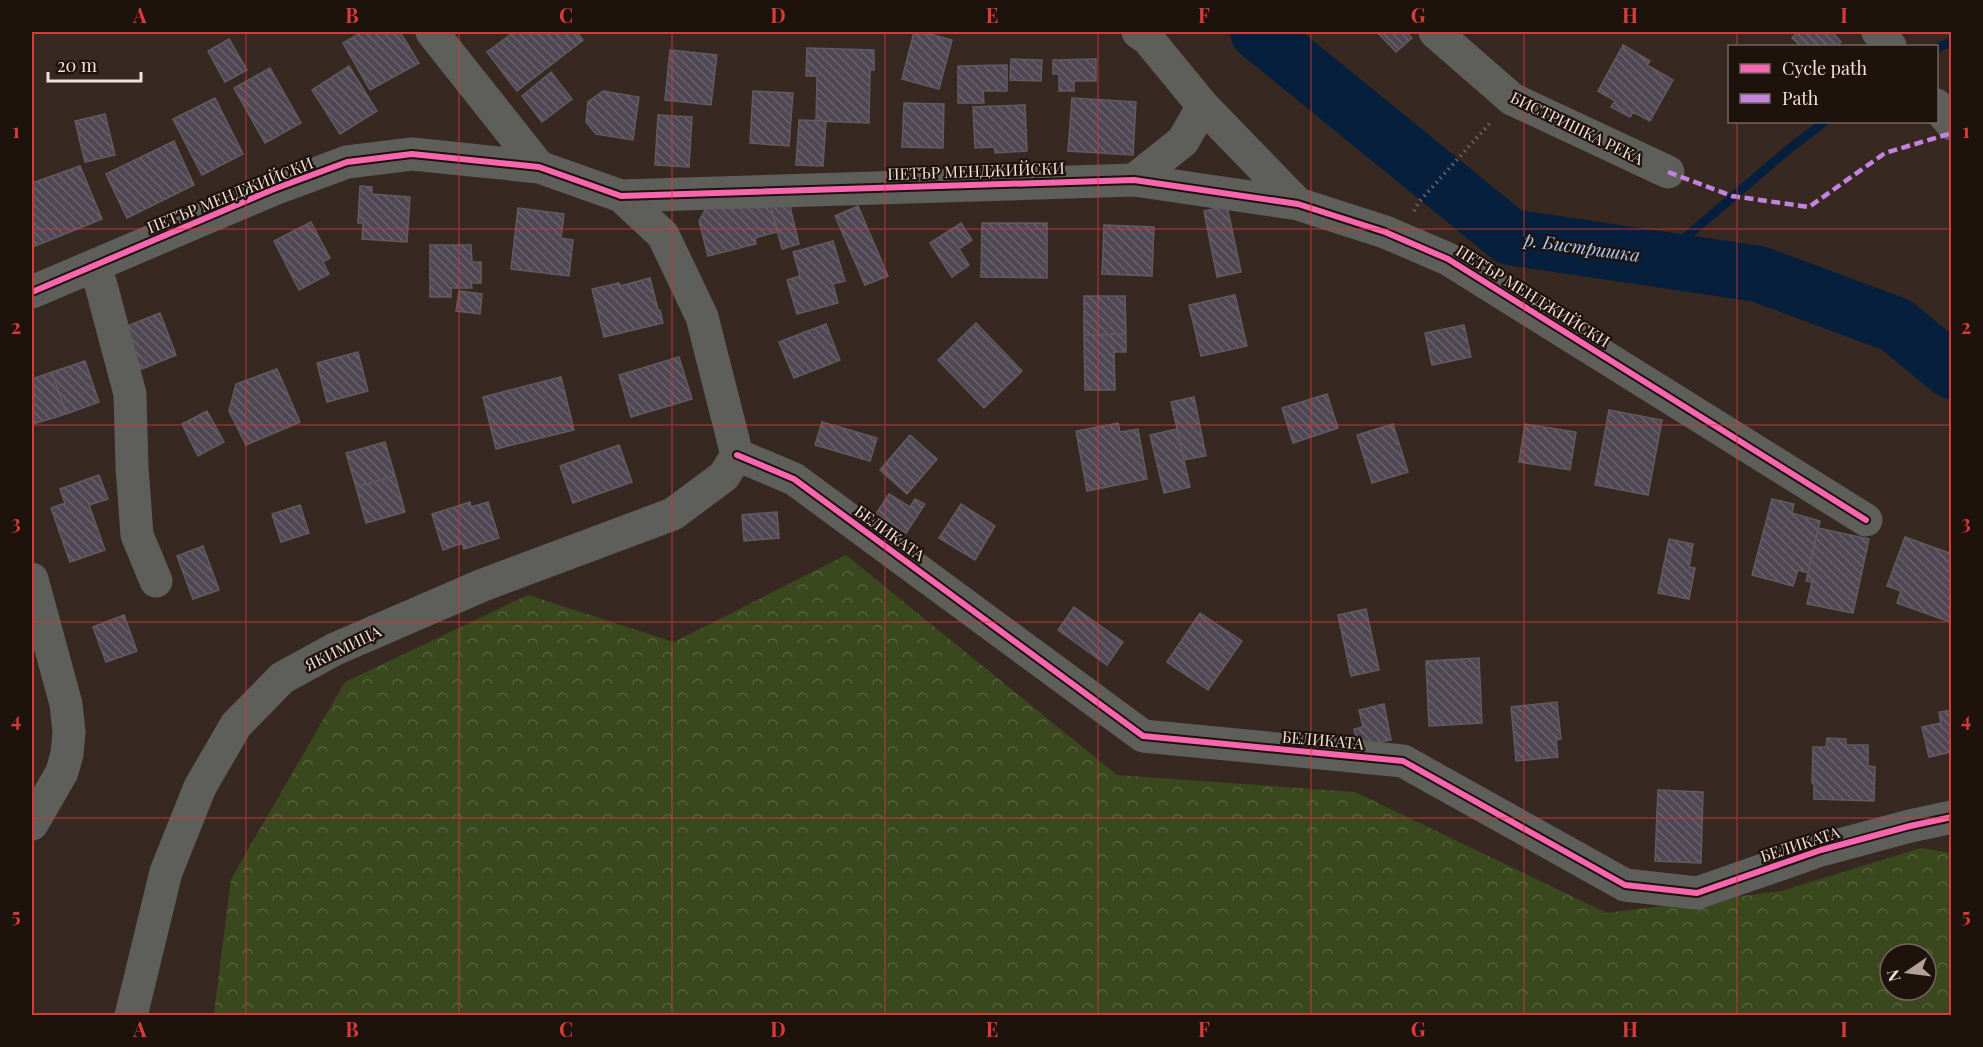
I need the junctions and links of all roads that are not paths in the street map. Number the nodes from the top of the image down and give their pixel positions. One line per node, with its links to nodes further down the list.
1 (432, 32): 9 (street)
2 (1435, 32): 10 (street, БИСТРИШКА РЕКА)
3 (1878, 32): 5 (street)
4 (1148, 34): 6 (street)
5 (1889, 45)
6 (1203, 106): 11 (street); 13 (street)
7 (1938, 107): 8 (street)
8 (1952, 124)
9 (539, 167): 12 (street, ПЕТЪР МЕНДЖИЙСКИ); 14 (street, ПЕТЪР МЕНДЖИЙСКИ)
10 (1668, 172)
11 (1134, 180): 12 (street, ПЕТЪР МЕНДЖИЙСКИ); 13 (street, ПЕТЪР МЕНДЖИЙСКИ)
12 (621, 196): 16 (street)
13 (1298, 204): 17 (street, ПЕТЪР МЕНДЖИЙСКИ)
14 (94, 266): 15 (street, ПЕТЪР МЕНДЖИЙСКИ); 19 (street)
15 (32, 292)
16 (737, 455): 21 (street, БЕЛИКАТА); 22 (street, ЯКИМИЦА)
17 (1866, 520)
18 (32, 579): 20 (street)
19 (156, 581)
20 (38, 812)
21 (1952, 817)
22 (131, 1016)

